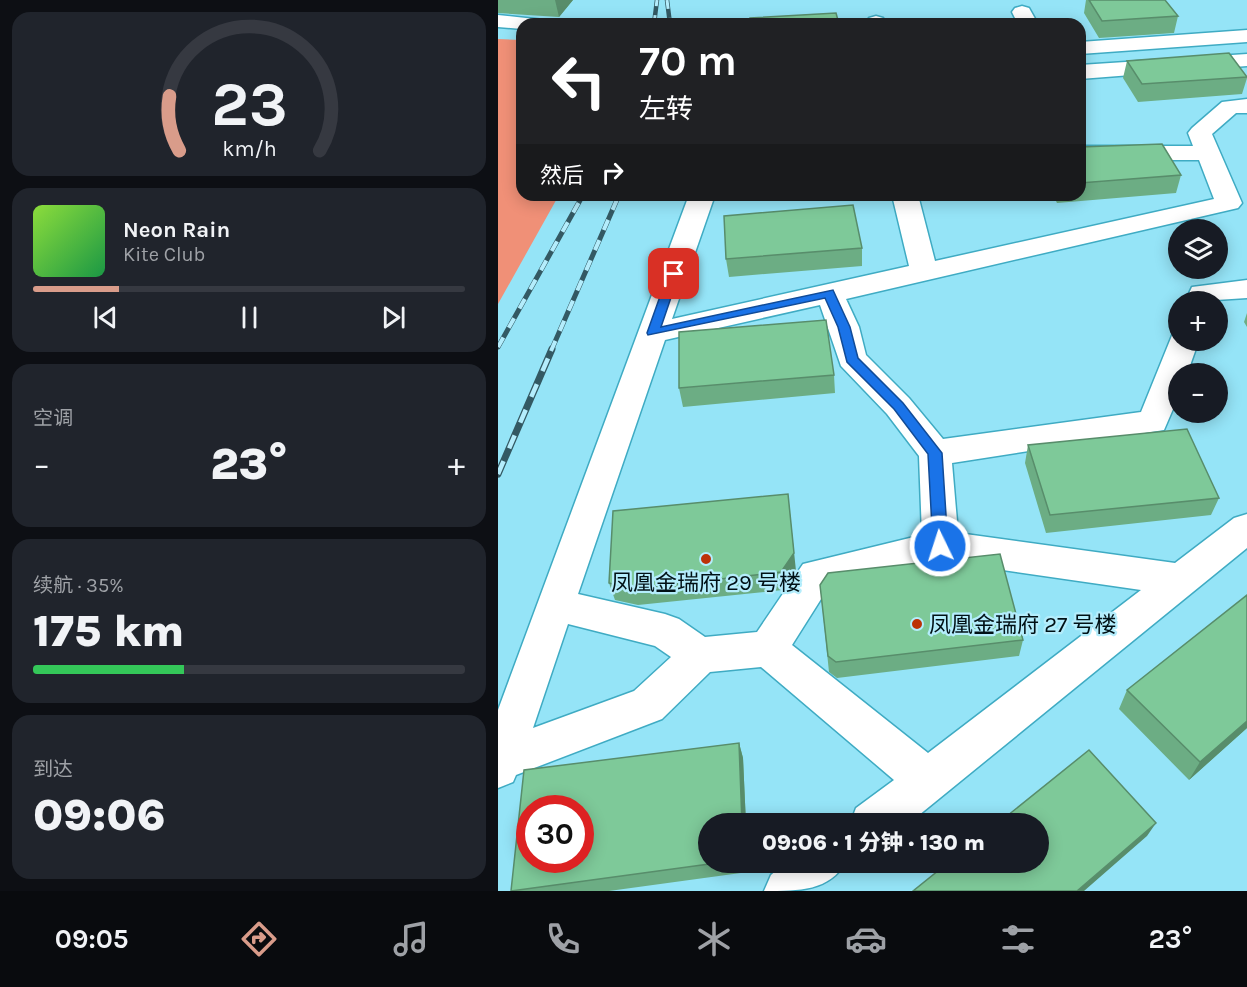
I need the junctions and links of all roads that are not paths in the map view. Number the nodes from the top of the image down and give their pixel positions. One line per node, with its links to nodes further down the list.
1 (498, 21): 2 (street)
2 (516, 22)
3 (1187, 32): 4 (street); 5 (street); 7 (street)
4 (1247, 36)
5 (1086, 47)
6 (1247, 60): 7 (street)
7 (1210, 63): 8 (street)
8 (1086, 72)
9 (1247, 106): 11 (street)
10 (1086, 153): 11 (street)
11 (1208, 153): 14 (street)
12 (700, 201): 19 (street)
13 (906, 201): 15 (street)
14 (1238, 208): 15 (street)
15 (924, 272): 18 (street)
16 (1247, 289): 17 (street)
17 (1228, 291)
18 (829, 293): 19 (street); 21 (street)
19 (653, 333): 25 (street)
20 (1180, 351): 21 (street)
21 (935, 453): 23 (street)
22 (1247, 528): 24 (street)
23 (940, 546): 24 (street); 26 (street)
24 (1181, 580): 29 (street)
25 (556, 605): 27 (street); 28 (street)
26 (768, 649): 27 (street); 29 (street)
27 (700, 655): 28 (street)
28 (499, 764)
29 (927, 780): 30 (street)
30 (886, 813)
31 (809, 873): 32 (street)
32 (787, 891)

